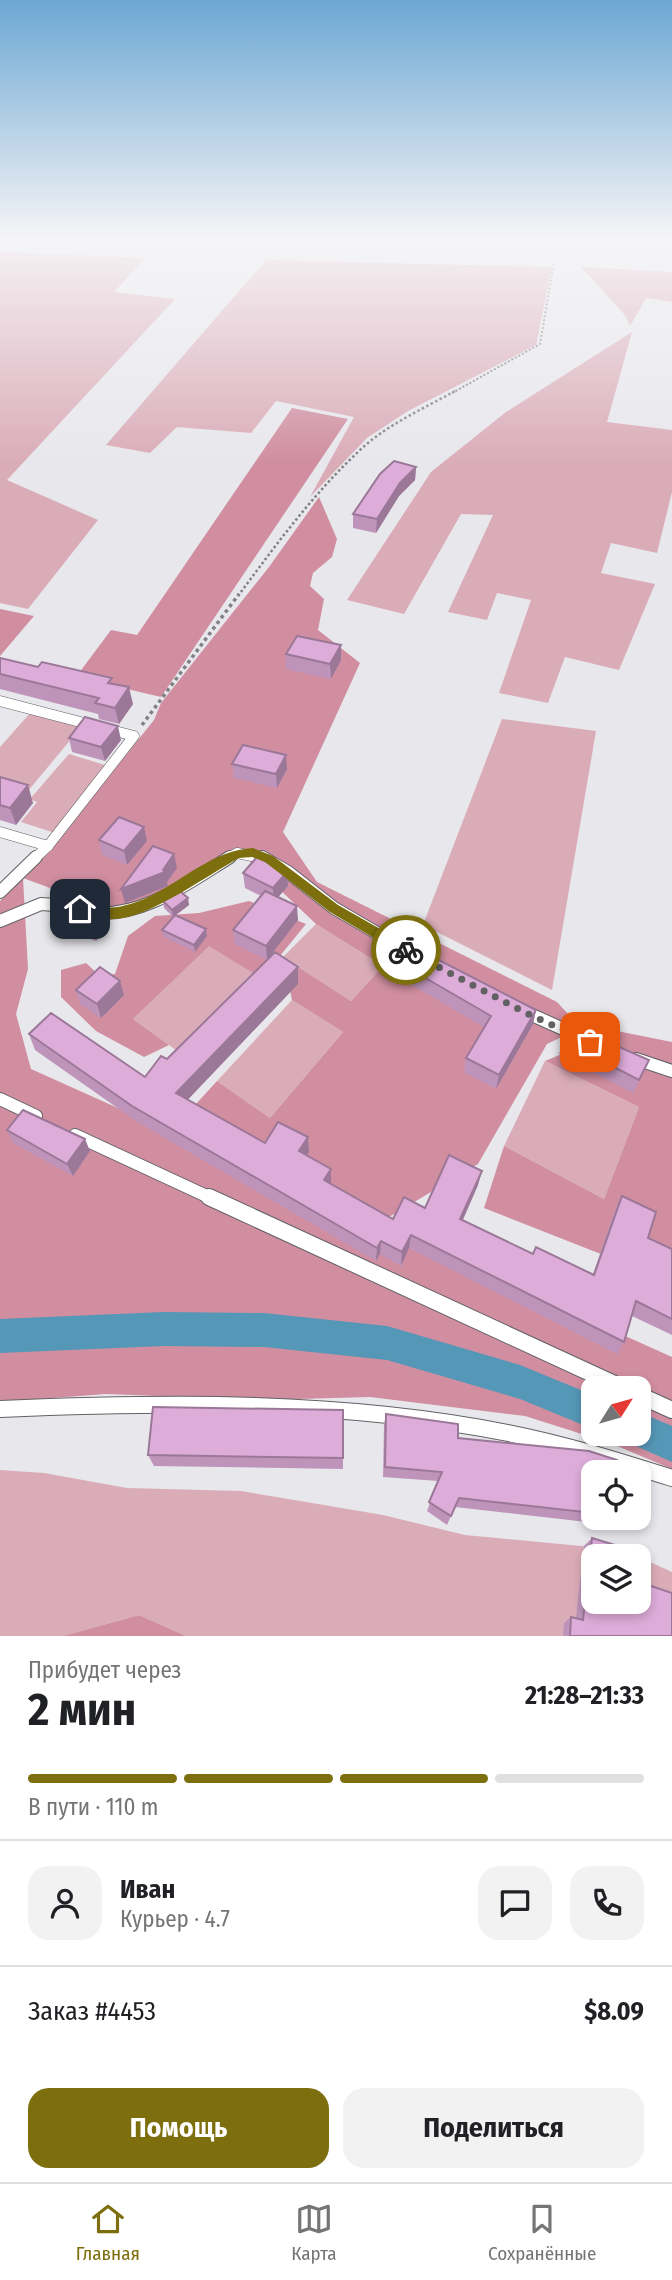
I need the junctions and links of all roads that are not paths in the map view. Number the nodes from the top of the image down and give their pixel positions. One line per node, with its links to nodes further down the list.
1 (0, 701): 3 (lane)
2 (0, 832): 3 (lane)
3 (48, 846): 4 (lane)
4 (0, 892)
5 (0, 921): 6 (lane)
6 (409, 952)
7 (514, 1007): 8 (lane)
8 (587, 1040)
9 (623, 1055): 10 (lane)
10 (672, 1071)
11 (0, 1099): 12 (lane)
12 (596, 1376)
13 (651, 1400): 15 (lane)
14 (0, 1409): 16 (lane)
15 (672, 1410)
16 (672, 1478)

